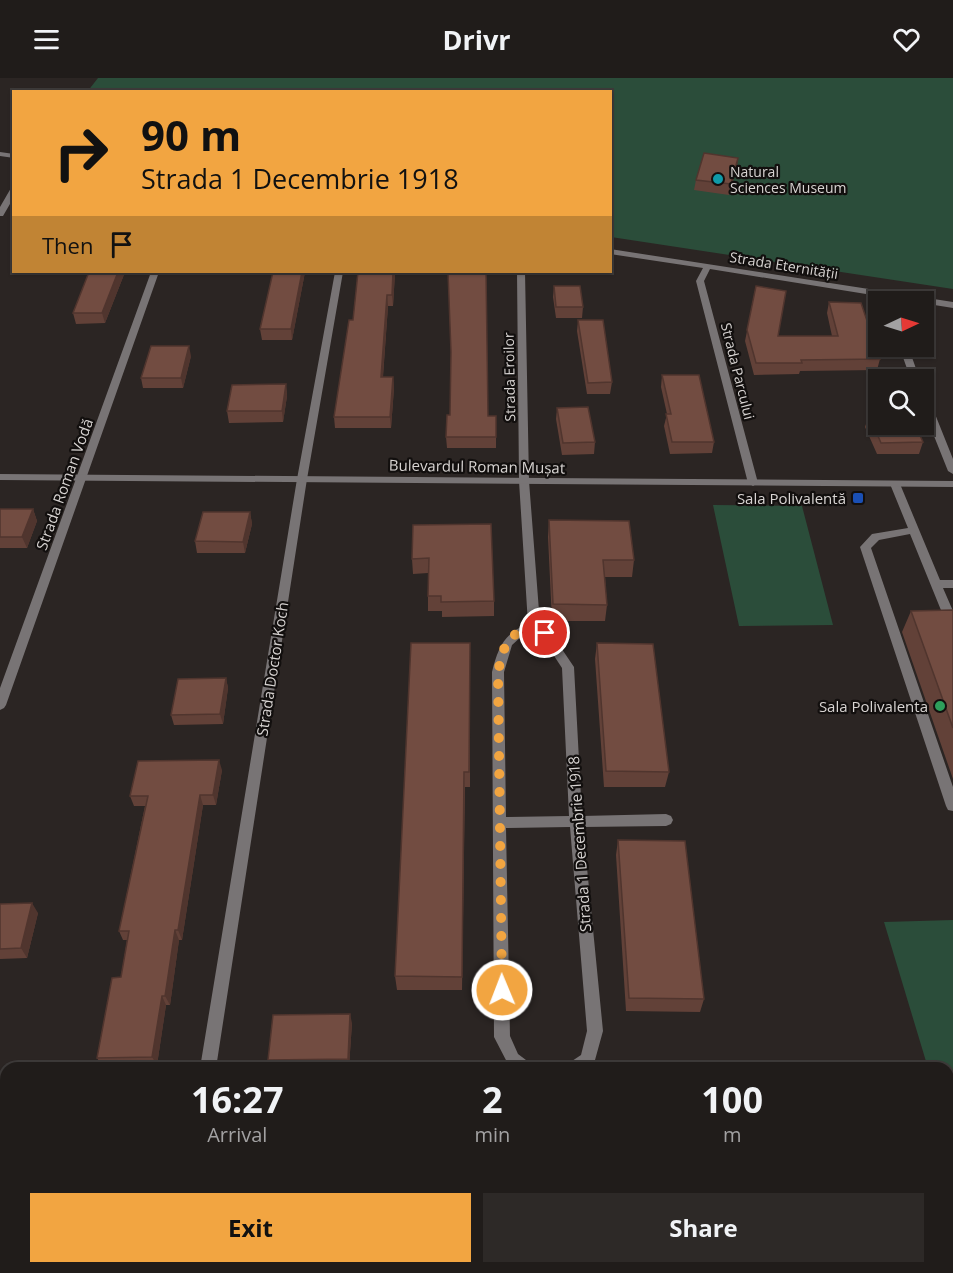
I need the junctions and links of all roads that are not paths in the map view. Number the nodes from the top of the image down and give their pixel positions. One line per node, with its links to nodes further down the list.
1 (12, 193): 2 (street)
2 (0, 214)
3 (612, 251): 4 (street, Strada Eternității)
4 (708, 266): 8 (street, Strada Eternității); 17 (street, Strada Parcului)
5 (155, 273): 14 (street, Strada Roman Vodă)
6 (339, 273): 15 (street, Strada Doctor Koch)
7 (521, 273): 16 (street, Strada Eroilor)
8 (868, 294)
9 (934, 303): 10 (street, Strada Eternității)
10 (953, 305)
11 (934, 424): 12 (street)
12 (953, 471)
13 (0, 477): 14 (street, Bulevardul Roman Mușat)
14 (83, 477): 15 (street, Bulevardul Roman Mușat); 25 (street, Strada Roman Vodă)
15 (302, 479): 16 (street, Bulevardul Roman Mușat); 30 (street, Strada Doctor Koch)
16 (524, 482): 17 (street, Bulevardul Roman Mușat); 24 (street)
17 (753, 483): 19 (street, Bulevardul Roman Mușat)
18 (953, 483): 19 (street, Bulevardul Roman Mușat)
19 (895, 484): 20 (street)
20 (914, 530): 21 (street); 26 (street)
21 (936, 584): 22 (street); 23 (street)
22 (953, 584)
23 (951, 620)
24 (534, 626): 28 (street, Strada 1 Decembrie 1918); 29 (street)
25 (0, 705)
26 (953, 806)
27 (666, 820): 28 (street)
28 (576, 822): 29 (street); 32 (street, Strada 1 Decembrie 1918)
29 (499, 823): 31 (street)
30 (209, 1062)
31 (517, 1062)
32 (584, 1062)

